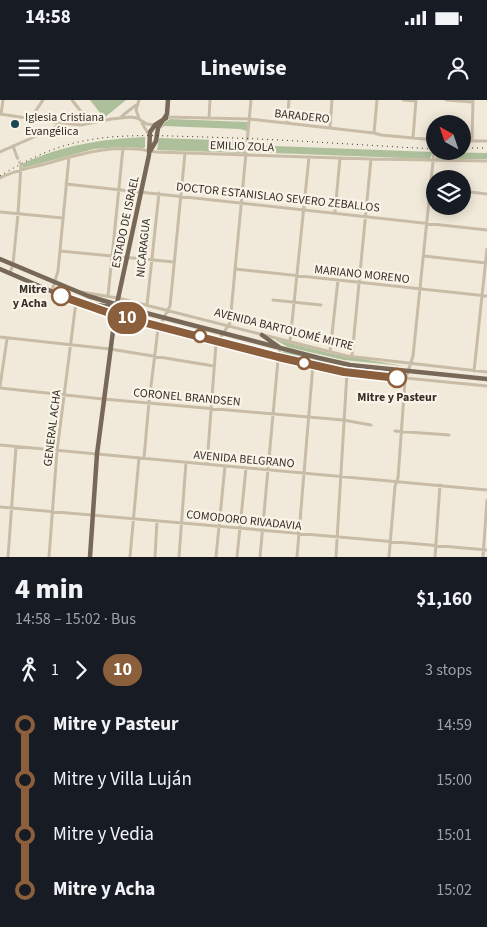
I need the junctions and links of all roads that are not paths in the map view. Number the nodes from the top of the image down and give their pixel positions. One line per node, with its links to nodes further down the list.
1 (3, 100): 15 (street)
2 (43, 100): 17 (street)
3 (72, 100): 23 (street)
4 (168, 100): 16 (main road)
5 (210, 100): 19 (street)
6 (252, 100): 20 (street)
7 (289, 100): 24 (street)
8 (332, 100): 26 (street)
9 (377, 100): 27 (street)
10 (403, 100): 11 (street)
11 (416, 100): 29 (street)
12 (446, 100): 14 (street)
13 (139, 101): 18 (street); 21 (street)
14 (473, 101): 31 (street)
15 (1, 114): 17 (street)
16 (166, 117): 19 (street, BARADERO); 25 (main road); 35 (main road, ESTADO DE ISRAEL)
17 (32, 118): 22 (street)
18 (117, 118): 21 (street); 23 (street)
19 (209, 118): 20 (street, BARADERO)
20 (250, 119): 24 (street, BARADERO); 38 (street)
21 (140, 120): 25 (street); 28 (street)
22 (61, 123): 23 (street); 33 (street)
23 (90, 123)
24 (287, 123): 26 (street, BARADERO)
25 (156, 125): 28 (main road)
26 (330, 128): 27 (street, BARADERO)
27 (374, 133): 29 (street, BARADERO)
28 (149, 135): 35 (main road, ESTADO DE ISRAEL)
29 (412, 138): 30 (street, BARADERO)
30 (426, 139)
31 (472, 141): 32 (street)
32 (487, 141)
33 (13, 146): 36 (street); 39 (street)
34 (123, 148): 35 (street, EMILIO ZOLA); 41 (street, EMILIO ZOLA); 52 (street)
35 (150, 151): 37 (street, EMILIO ZOLA); 53 (main road, ESTADO DE ISRAEL)
36 (0, 152)
37 (185, 153): 38 (street, EMILIO ZOLA); 57 (street)
38 (247, 155): 40 (street, EMILIO ZOLA); 58 (street)
39 (17, 157)
40 (309, 157): 42 (street, EMILIO ZOLA); 59 (street)
41 (69, 158): 48 (street, EMILIO ZOLA); 51 (street)
42 (340, 158): 43 (street, EMILIO ZOLA); 61 (street)
43 (372, 159): 44 (street, EMILIO ZOLA); 64 (street)
44 (426, 160)
45 (434, 160): 49 (street)
46 (471, 160): 47 (street, EMILIO ZOLA)
47 (487, 160)
48 (21, 168): 50 (street, EMILIO ZOLA); 62 (street)
49 (434, 170)
50 (0, 178)
51 (66, 184): 52 (street, DOCTOR ESTANISLAO SEVERO ZEBALLOS); 65 (street)
52 (119, 189): 53 (street, DOCTOR ESTANISLAO SEVERO ZEBALLOS); 70 (street)
53 (142, 191): 55 (street, DOCTOR ESTANISLAO SEVERO ZEBALLOS); 72 (main road, ESTADO DE ISRAEL)
54 (471, 192): 56 (street)
55 (159, 193): 57 (street, DOCTOR ESTANISLAO SEVERO ZEBALLOS); 74 (street, NICARAGUA)
56 (487, 194)
57 (181, 196): 58 (street, DOCTOR ESTANISLAO SEVERO ZEBALLOS); 75 (street)
58 (242, 202): 59 (street, DOCTOR ESTANISLAO SEVERO ZEBALLOS); 79 (street)
59 (304, 209): 61 (street, DOCTOR ESTANISLAO SEVERO ZEBALLOS); 81 (street)
60 (0, 212): 62 (street)
61 (335, 212): 64 (street, DOCTOR ESTANISLAO SEVERO ZEBALLOS)
62 (18, 214): 65 (street); 77 (street)
63 (428, 215): 66 (street)
64 (366, 216): 66 (street, DOCTOR ESTANISLAO SEVERO ZEBALLOS); 84 (street)
65 (63, 218): 69 (street)
66 (427, 223): 67 (street, DOCTOR ESTANISLAO SEVERO ZEBALLOS); 71 (street)
67 (487, 230)
68 (487, 249): 76 (street)
69 (60, 251): 70 (street); 83 (street)
70 (112, 256): 72 (street); 90 (street)
71 (424, 256): 76 (street); 85 (street)
72 (127, 257): 74 (street); 92 (main road, ESTADO DE ISRAEL)
73 (0, 259): 77 (main road, AVENIDA BARTOLOMÉ MITRE)
74 (152, 260): 75 (street); 96 (street, NICARAGUA)
75 (174, 262): 99 (street)
76 (486, 263): 88 (street)
77 (13, 264): 80 (street); 83 (main road, AVENIDA BARTOLOMÉ MITRE)
78 (0, 269): 80 (main road, AVENIDA BARTOLOMÉ MITRE)
79 (235, 269): 81 (street, MARIANO MORENO); 103 (street)
80 (10, 274): 86 (main road, AVENIDA BARTOLOMÉ MITRE)
81 (298, 276): 82 (street, MARIANO MORENO); 95 (street)
82 (338, 280): 84 (street, MARIANO MORENO); 113 (street)
83 (55, 282): 86 (street); 87 (main road, AVENIDA BARTOLOMÉ MITRE)
84 (358, 283): 85 (street, MARIANO MORENO); 115 (street)
85 (420, 289): 88 (street, MARIANO MORENO); 117 (street)
86 (52, 292): 94 (main road, AVENIDA BARTOLOMÉ MITRE)
87 (78, 292): 89 (main road, AVENIDA BARTOLOMÉ MITRE); 90 (street, AVENIDA BARTOLOMÉ MITRE)
88 (482, 295): 91 (street, MARIANO MORENO); 121 (street)
89 (88, 296): 94 (main road); 97 (main road, AVENIDA BARTOLOMÉ MITRE)
90 (108, 296): 92 (street, AVENIDA BARTOLOMÉ MITRE)
91 (487, 296)
92 (118, 298): 96 (street, AVENIDA BARTOLOMÉ MITRE); 97 (main road, ESTADO DE ISRAEL)
93 (273, 300): 95 (street)
94 (76, 302): 97 (main road, AVENIDA BARTOLOMÉ MITRE); 100 (street, AVENIDA BARTOLOMÉ MITRE); 110 (street, GENERAL ACHA)
95 (295, 303): 98 (street); 109 (street)
96 (147, 305): 99 (street, AVENIDA BARTOLOMÉ MITRE)
97 (116, 306): 100 (main road, ESTADO DE ISRAEL); 101 (main road, AVENIDA BARTOLOMÉ MITRE)
98 (321, 306)
99 (168, 311): 101 (street); 103 (street, AVENIDA BARTOLOMÉ MITRE)
100 (115, 315): 102 (street, AVENIDA BARTOLOMÉ MITRE); 112 (main road, ESTADO DE ISRAEL)
101 (165, 318): 102 (street); 104 (main road, AVENIDA BARTOLOMÉ MITRE)
102 (160, 326): 108 (street, AVENIDA BARTOLOMÉ MITRE); 114 (street)
103 (228, 327): 104 (street); 105 (street, AVENIDA BARTOLOMÉ MITRE)
104 (223, 334): 108 (street); 111 (main road, AVENIDA BARTOLOMÉ MITRE)
105 (262, 335): 109 (street, AVENIDA BARTOLOMÉ MITRE); 111 (main road)
106 (0, 337): 107 (street)
107 (8, 339): 110 (street); 127 (street)
108 (218, 340): 116 (street, AVENIDA BARTOLOMÉ MITRE); 119 (street)
109 (290, 342): 113 (street, AVENIDA BARTOLOMÉ MITRE)
110 (70, 345): 112 (street); 128 (street, GENERAL ACHA)
111 (280, 348): 116 (street); 120 (main road, AVENIDA BARTOLOMÉ MITRE)
112 (110, 350): 114 (street); 129 (main road, ESTADO DE ISRAEL)
113 (330, 352): 115 (street, AVENIDA BARTOLOMÉ MITRE)
114 (155, 356): 119 (street); 130 (street)
115 (352, 356): 117 (street, AVENIDA BARTOLOMÉ MITRE)
116 (278, 357): 118 (street, AVENIDA BARTOLOMÉ MITRE); 132 (street)
117 (411, 364): 120 (street); 121 (street, AVENIDA BARTOLOMÉ MITRE)
118 (313, 365): 122 (street, AVENIDA BARTOLOMÉ MITRE); 133 (street)
119 (214, 366): 131 (street)
120 (409, 371): 124 (street); 125 (main road, AVENIDA BARTOLOMÉ MITRE)
121 (474, 371): 123 (street, AVENIDA BARTOLOMÉ MITRE)
122 (347, 372): 124 (street, AVENIDA BARTOLOMÉ MITRE); 134 (street)
123 (487, 372)
124 (406, 378): 126 (street, AVENIDA BARTOLOMÉ MITRE); 137 (street)
125 (487, 378)
126 (487, 386)
127 (0, 387): 128 (street, CORONEL BRANDSEN)
128 (64, 395): 129 (street, CORONEL BRANDSEN); 141 (street, GENERAL ACHA)
129 (103, 399): 130 (street, CORONEL BRANDSEN); 142 (main road, ESTADO DE ISRAEL)
130 (149, 402): 131 (street, CORONEL BRANDSEN); 144 (street)
131 (212, 408): 132 (street, CORONEL BRANDSEN); 146 (street)
132 (273, 413): 133 (street, CORONEL BRANDSEN); 149 (street)
133 (308, 417): 134 (street, CORONEL BRANDSEN); 150 (street)
134 (344, 420): 135 (street, CORONEL BRANDSEN); 151 (street)
135 (371, 425)
136 (394, 430): 137 (street)
137 (401, 431): 138 (street); 152 (street)
138 (449, 435)
139 (0, 446): 140 (street, AVENIDA BELGRANO)
140 (16, 447): 141 (street, AVENIDA BELGRANO); 157 (street)
141 (56, 450): 142 (street, AVENIDA BELGRANO); 158 (street, GENERAL ACHA)
142 (97, 454): 143 (street, AVENIDA BELGRANO); 159 (main road, ESTADO DE ISRAEL)
143 (139, 458): 144 (street, AVENIDA BELGRANO); 160 (street)
144 (144, 458): 145 (street, AVENIDA BELGRANO)
145 (186, 462): 146 (street, AVENIDA BELGRANO); 162 (street)
146 (207, 464): 147 (street, AVENIDA BELGRANO)
147 (225, 466): 148 (street, AVENIDA BELGRANO); 163 (street)
148 (246, 468): 149 (street, AVENIDA BELGRANO); 164 (street)
149 (269, 470): 150 (street, AVENIDA BELGRANO); 165 (street)
150 (304, 473): 151 (street, AVENIDA BELGRANO); 166 (street)
151 (340, 476): 152 (street, AVENIDA BELGRANO); 167 (street)
152 (397, 482): 153 (street, AVENIDA BELGRANO); 168 (street)
153 (440, 485): 154 (street, AVENIDA BELGRANO); 169 (street)
154 (487, 490)
155 (487, 500): 170 (street)
156 (0, 507): 157 (street, COMODORO RIVADAVIA)
157 (11, 508): 158 (street, COMODORO RIVADAVIA); 171 (street)
158 (52, 512): 159 (street, COMODORO RIVADAVIA); 172 (street, GENERAL ACHA)
159 (92, 515): 160 (street, COMODORO RIVADAVIA); 173 (main road, ESTADO DE ISRAEL)
160 (133, 518): 161 (street, COMODORO RIVADAVIA); 174 (street)
161 (157, 521): 162 (street, COMODORO RIVADAVIA); 175 (street)
162 (182, 522): 163 (street, COMODORO RIVADAVIA); 176 (street)
163 (219, 526): 164 (street, COMODORO RIVADAVIA); 177 (street)
164 (240, 528): 165 (street, COMODORO RIVADAVIA); 178 (street)
165 (263, 530): 166 (street, COMODORO RIVADAVIA); 179 (street)
166 (299, 534): 167 (street, COMODORO RIVADAVIA); 180 (street)
167 (337, 537): 168 (street, COMODORO RIVADAVIA); 181 (street)
168 (390, 542): 169 (street, COMODORO RIVADAVIA); 182 (street)
169 (436, 546): 170 (street, COMODORO RIVADAVIA); 183 (street)
170 (485, 550): 184 (street)
171 (8, 557)
172 (49, 557)
173 (90, 557)
174 (130, 557)
175 (155, 557)
176 (179, 557)
177 (216, 557)
178 (237, 557)
179 (260, 557)
180 (297, 557)
181 (336, 557)
182 (389, 557)
183 (435, 557)
184 (483, 557)

